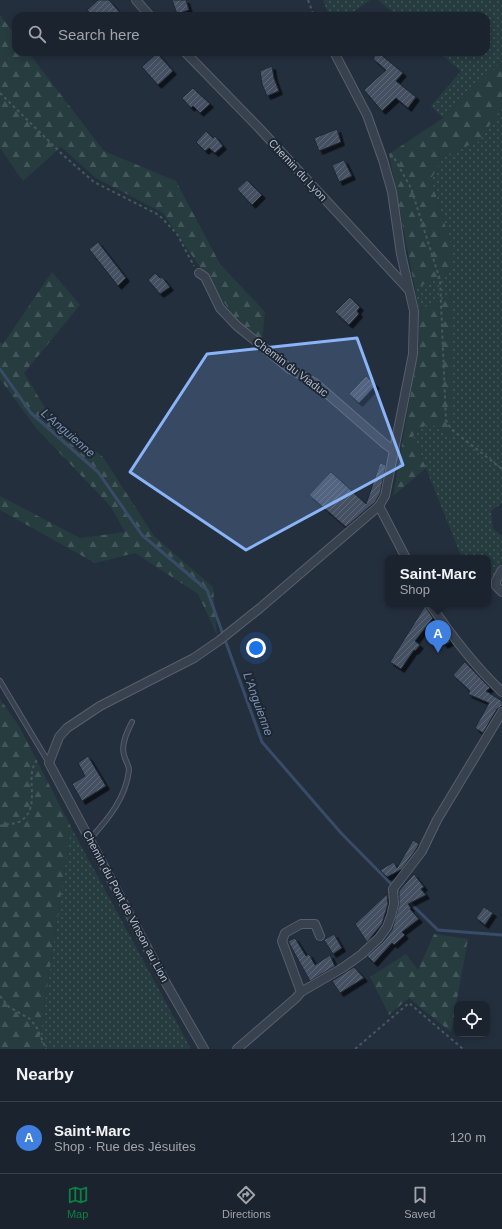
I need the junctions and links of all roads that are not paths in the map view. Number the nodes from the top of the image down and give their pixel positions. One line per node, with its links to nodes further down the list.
1 (136, 0): 2 (street)
2 (146, 12)
3 (189, 56): 6 (street, Chemin du Lyon)
4 (336, 56): 6 (street)
5 (199, 273): 7 (street, Chemin du Viaduc)
6 (408, 289): 7 (street)
7 (395, 451): 8 (street)
8 (379, 506): 9 (street); 17 (street)
9 (404, 555)
10 (502, 570): 11 (street)
11 (502, 592)
12 (432, 607): 14 (street)
13 (0, 681): 17 (lane)
14 (502, 692)
15 (502, 712): 20 (street)
16 (132, 722): 18 (lane)
17 (49, 763): 18 (street, Chemin du Pont de Vinson au Lion)
18 (90, 839): 21 (street, Chemin du Pont de Vinson au Lion)
19 (320, 936): 20 (street)
20 (301, 992): 22 (street)
21 (204, 1049)
22 (237, 1049)

